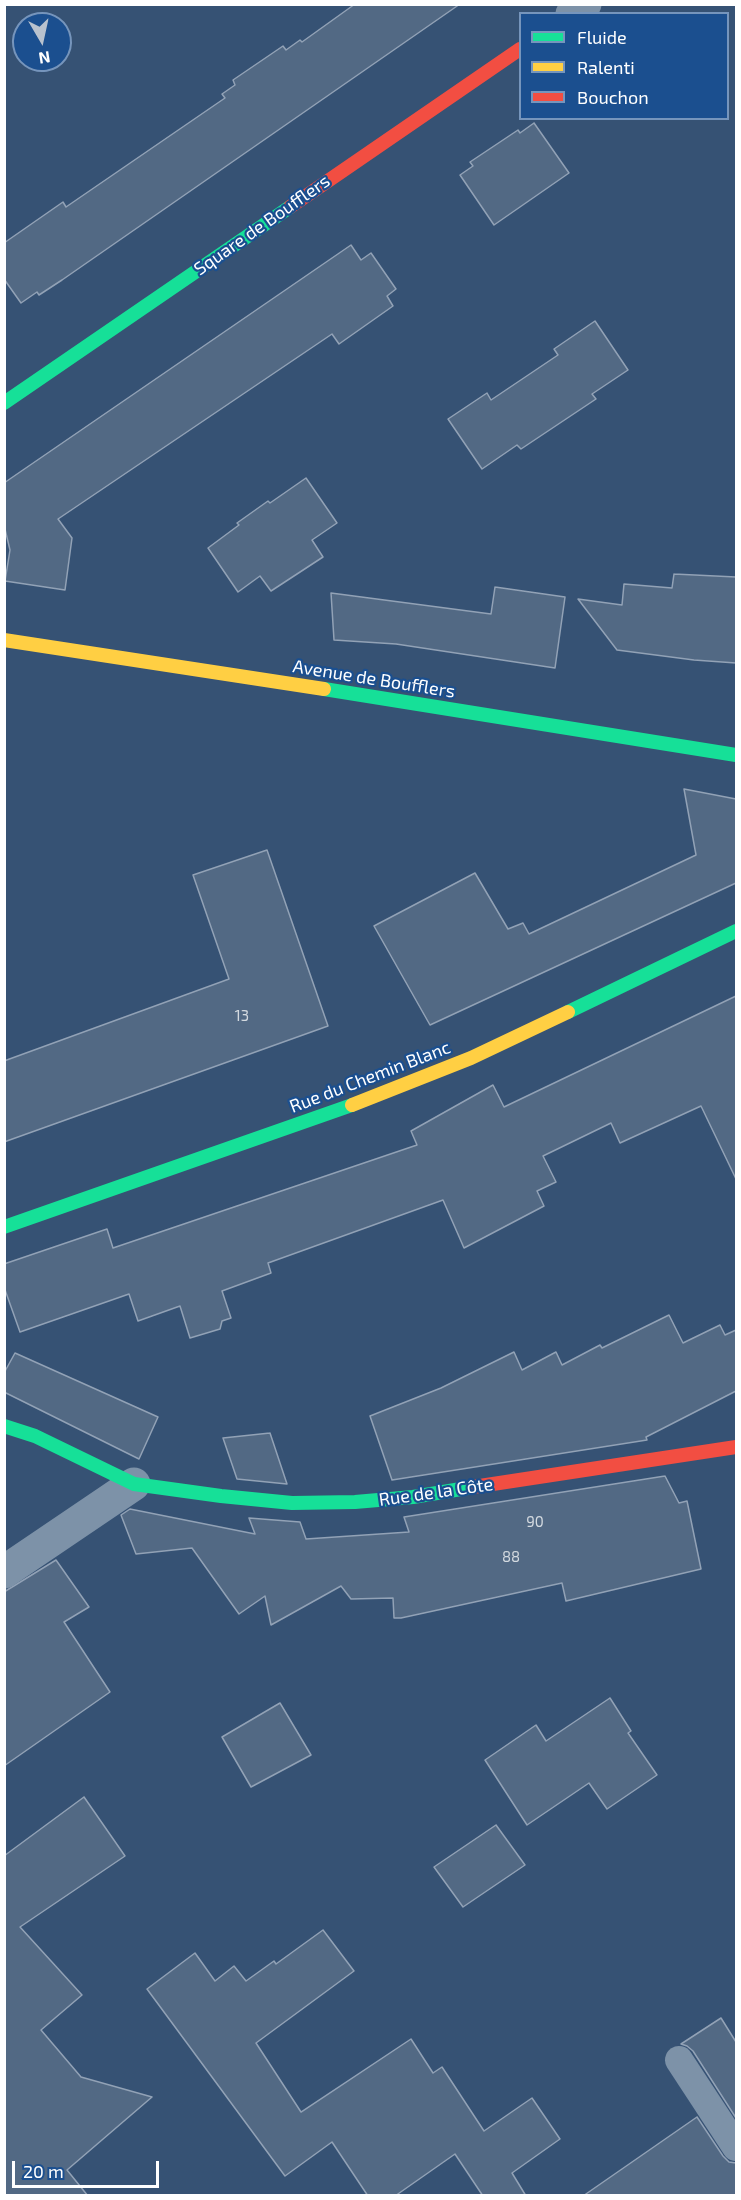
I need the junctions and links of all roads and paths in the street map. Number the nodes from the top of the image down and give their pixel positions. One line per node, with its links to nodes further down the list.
1 (519, 50): 2 (street, Square de Boufflers)
2 (4, 403)
3 (4, 640): 4 (street, Avenue de Boufflers)
4 (736, 755)
5 (736, 931): 6 (street, Rue du Chemin Blanc)
6 (4, 1227)
7 (4, 1426): 9 (street, Rue de la Côte)
8 (736, 1447): 9 (street, Rue de la Côte)
9 (134, 1484): 10 (street)
10 (4, 1572)
11 (679, 2060): 12 (lane)
12 (736, 2147)

